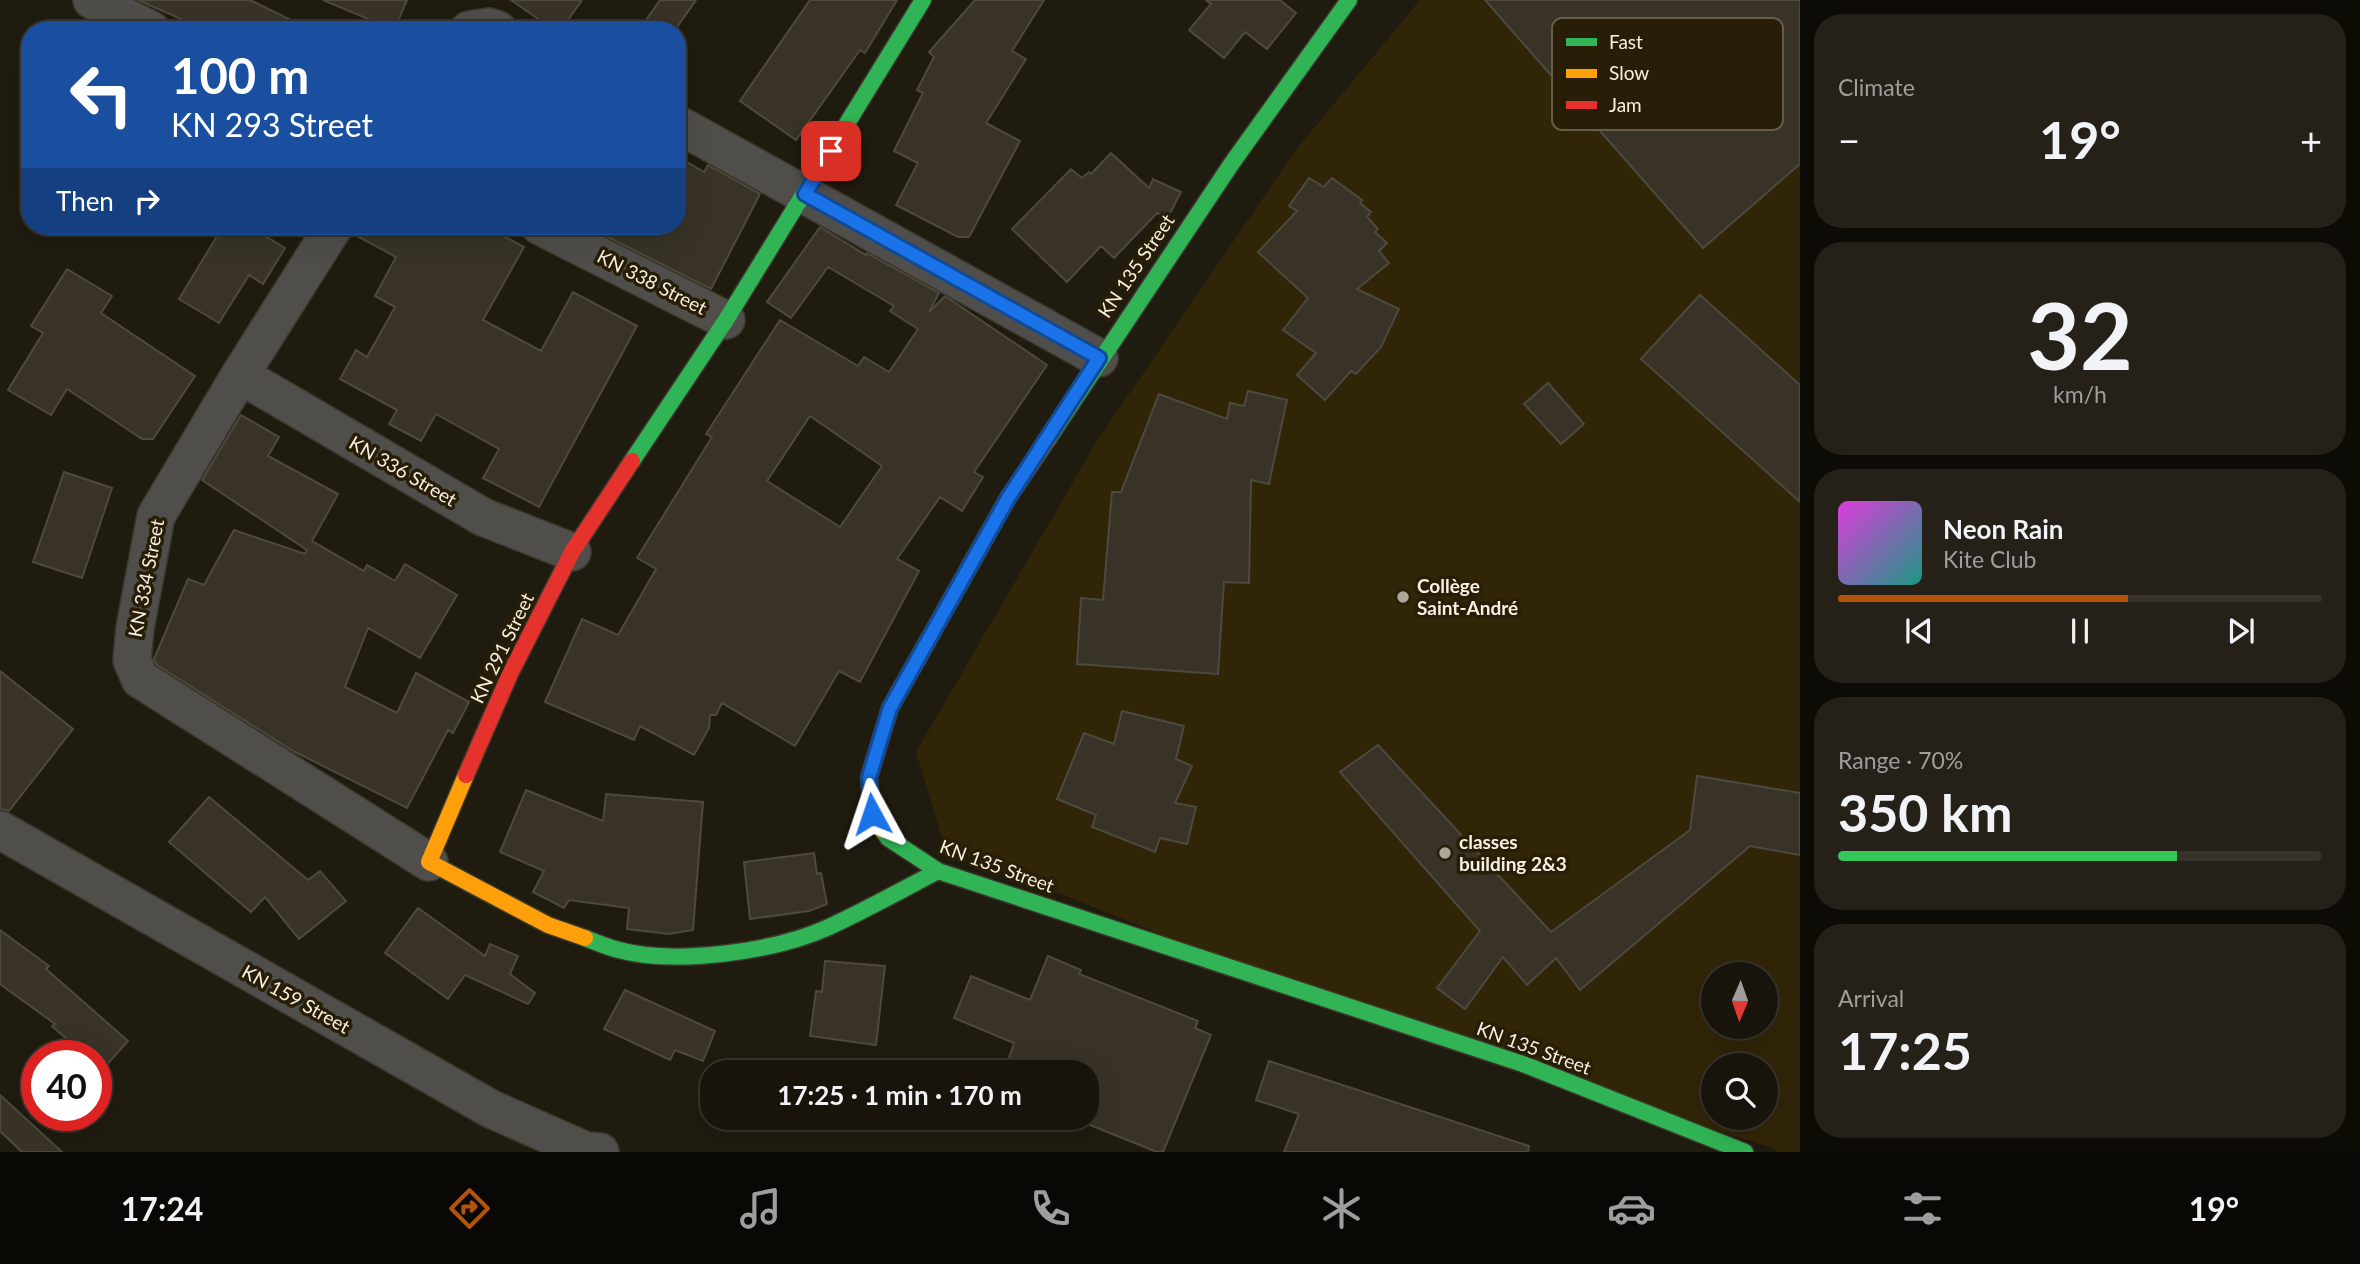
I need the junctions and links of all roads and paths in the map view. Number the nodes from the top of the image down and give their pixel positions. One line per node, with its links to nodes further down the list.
1 (92, 0): 4 (street)
2 (923, 0): 6 (street, KN 291 Street)
3 (1349, 0): 10 (street, KN 135 Street)
4 (133, 21)
5 (686, 129): 6 (street)
6 (805, 194): 9 (street, KN 291 Street); 10 (street)
7 (328, 235): 11 (street, KN 334 Street)
8 (558, 235): 9 (street, KN 338 Street)
9 (726, 320): 12 (street, KN 291 Street)
10 (1099, 358): 15 (street, KN 135 Street)
11 (240, 375): 12 (street, KN 336 Street); 14 (street, KN 334 Street)
12 (572, 552): 14 (street, KN 291 Street)
13 (0, 830): 16 (street, KN 159 Street)
14 (429, 862): 15 (street)
15 (938, 870): 18 (street, KN 135 Street)
16 (586, 1152): 17 (street, KN 159 Street)
17 (600, 1152)
18 (1745, 1152)

